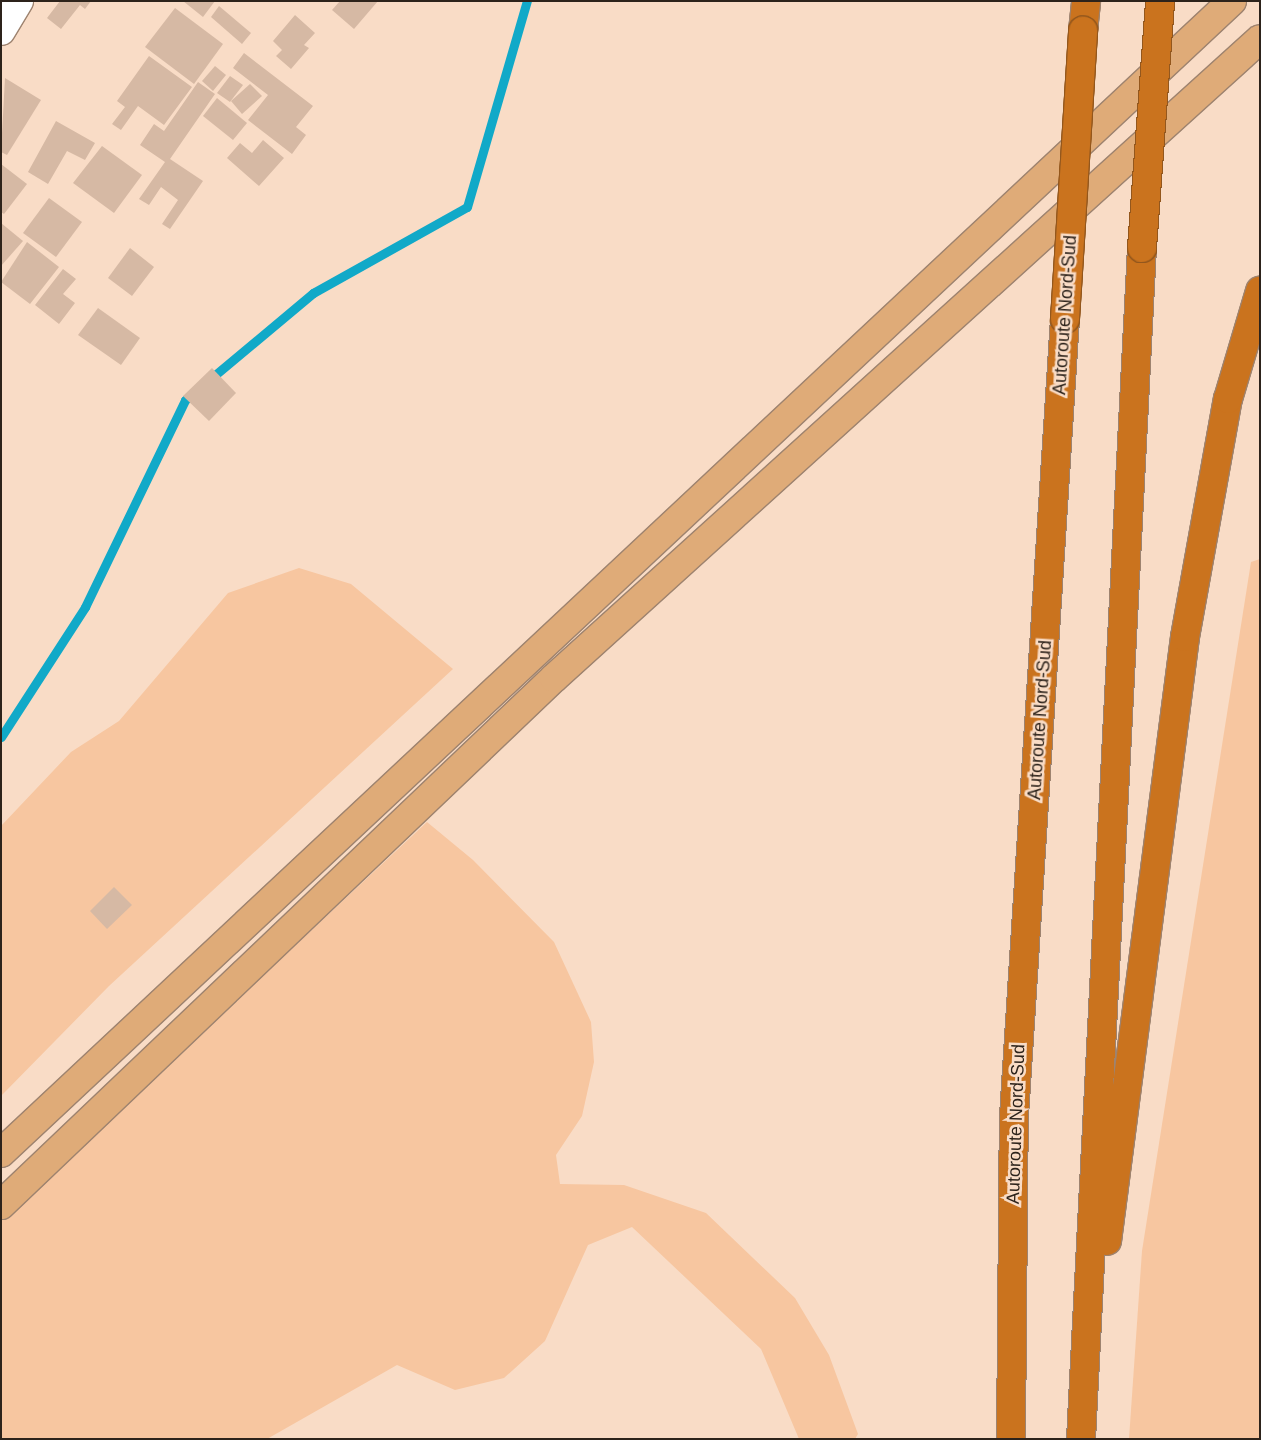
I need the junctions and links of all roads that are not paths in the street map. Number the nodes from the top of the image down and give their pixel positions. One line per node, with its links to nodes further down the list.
1 (1086, 1): 8 (highway, Autoroute Nord-Sud, bridge)
2 (1160, 1): 9 (highway, bridge)
3 (1232, 1): 6 (main road)
4 (1260, 38): 7 (main road)
5 (1260, 291): 9 (highway)
6 (1, 1153)
7 (1, 1205)
8 (1011, 1439)
9 (1082, 1439)

